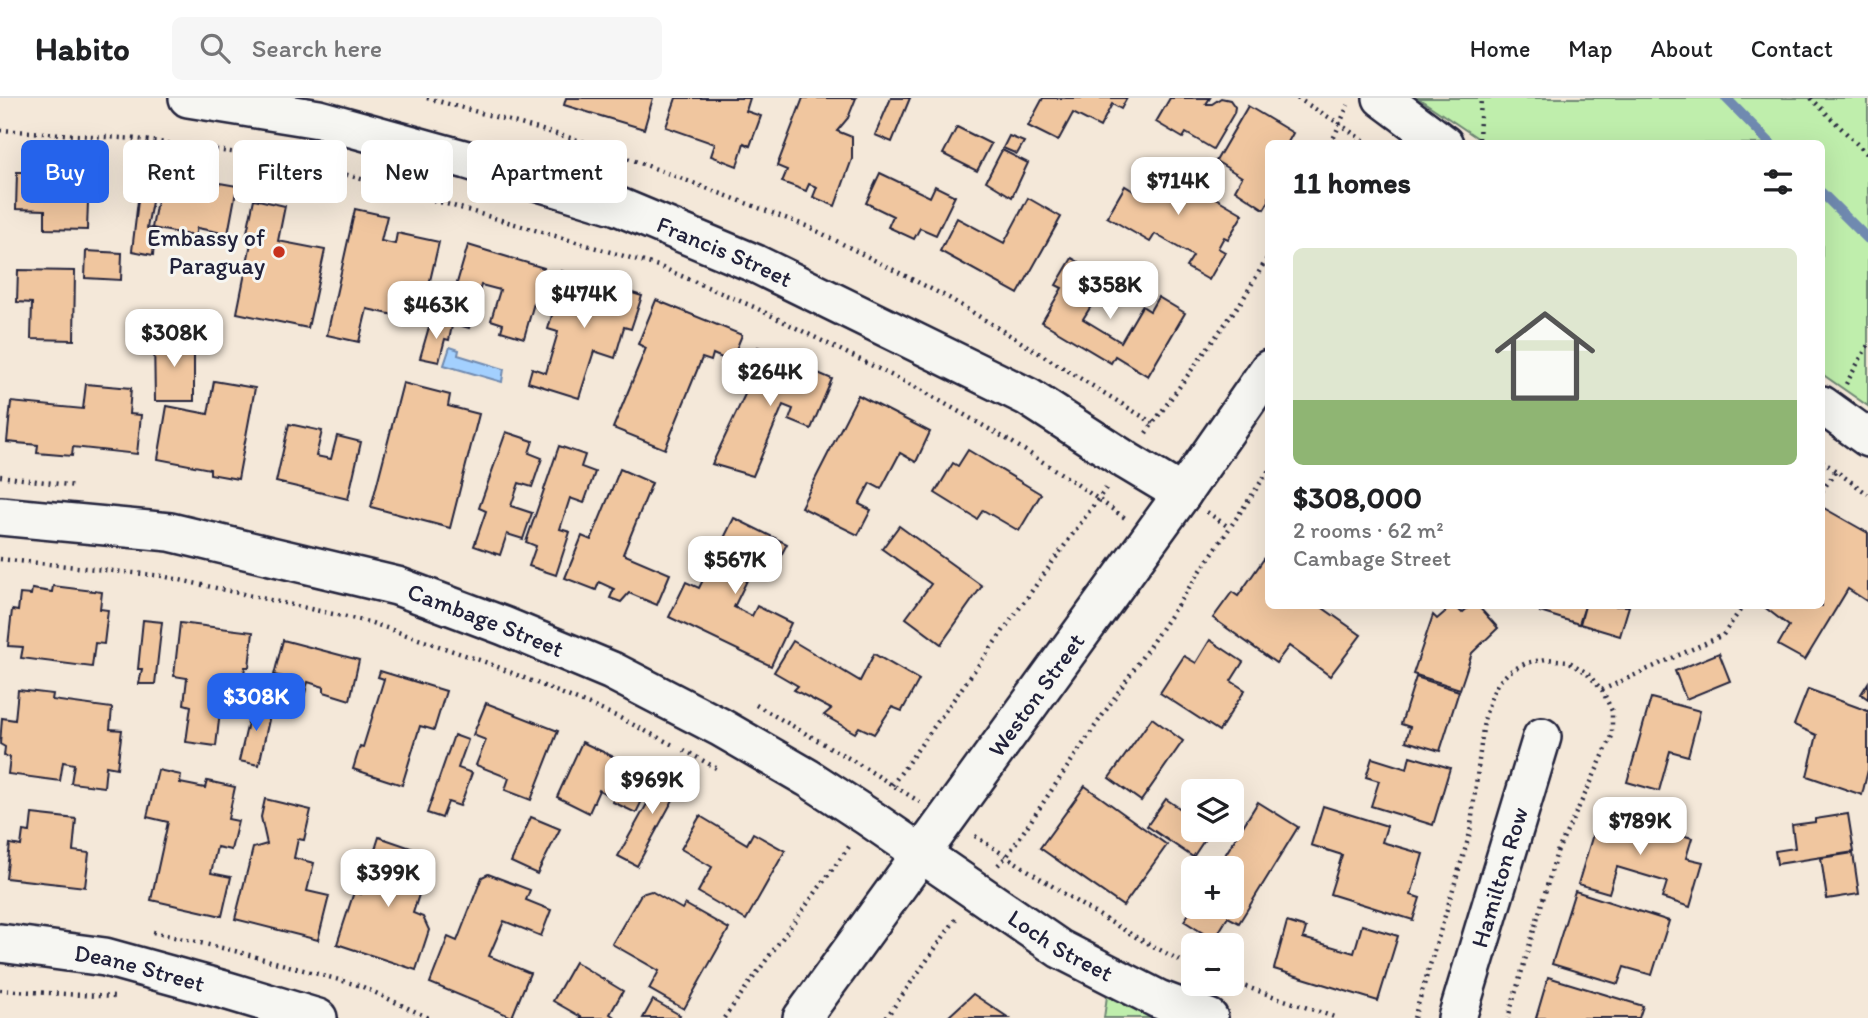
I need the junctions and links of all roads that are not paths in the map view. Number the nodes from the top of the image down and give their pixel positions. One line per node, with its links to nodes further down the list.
1 (188, 98): 7 (street, Francis Street)
2 (1401, 115): 3 (street)
3 (1438, 140)
4 (1265, 375): 7 (street, Weston Street)
5 (1826, 409): 6 (street)
6 (1868, 438)
7 (1182, 494): 10 (street, Weston Street)
8 (0, 516): 10 (street, Cambage Street)
9 (1542, 737): 15 (street, Hamilton Row)
10 (922, 855): 13 (street, Weston Street); 14 (street, Loch Street)
11 (0, 943): 12 (street, Deane Street)
12 (318, 1018)
13 (802, 1018)
14 (1209, 1018)
15 (1457, 1018)

